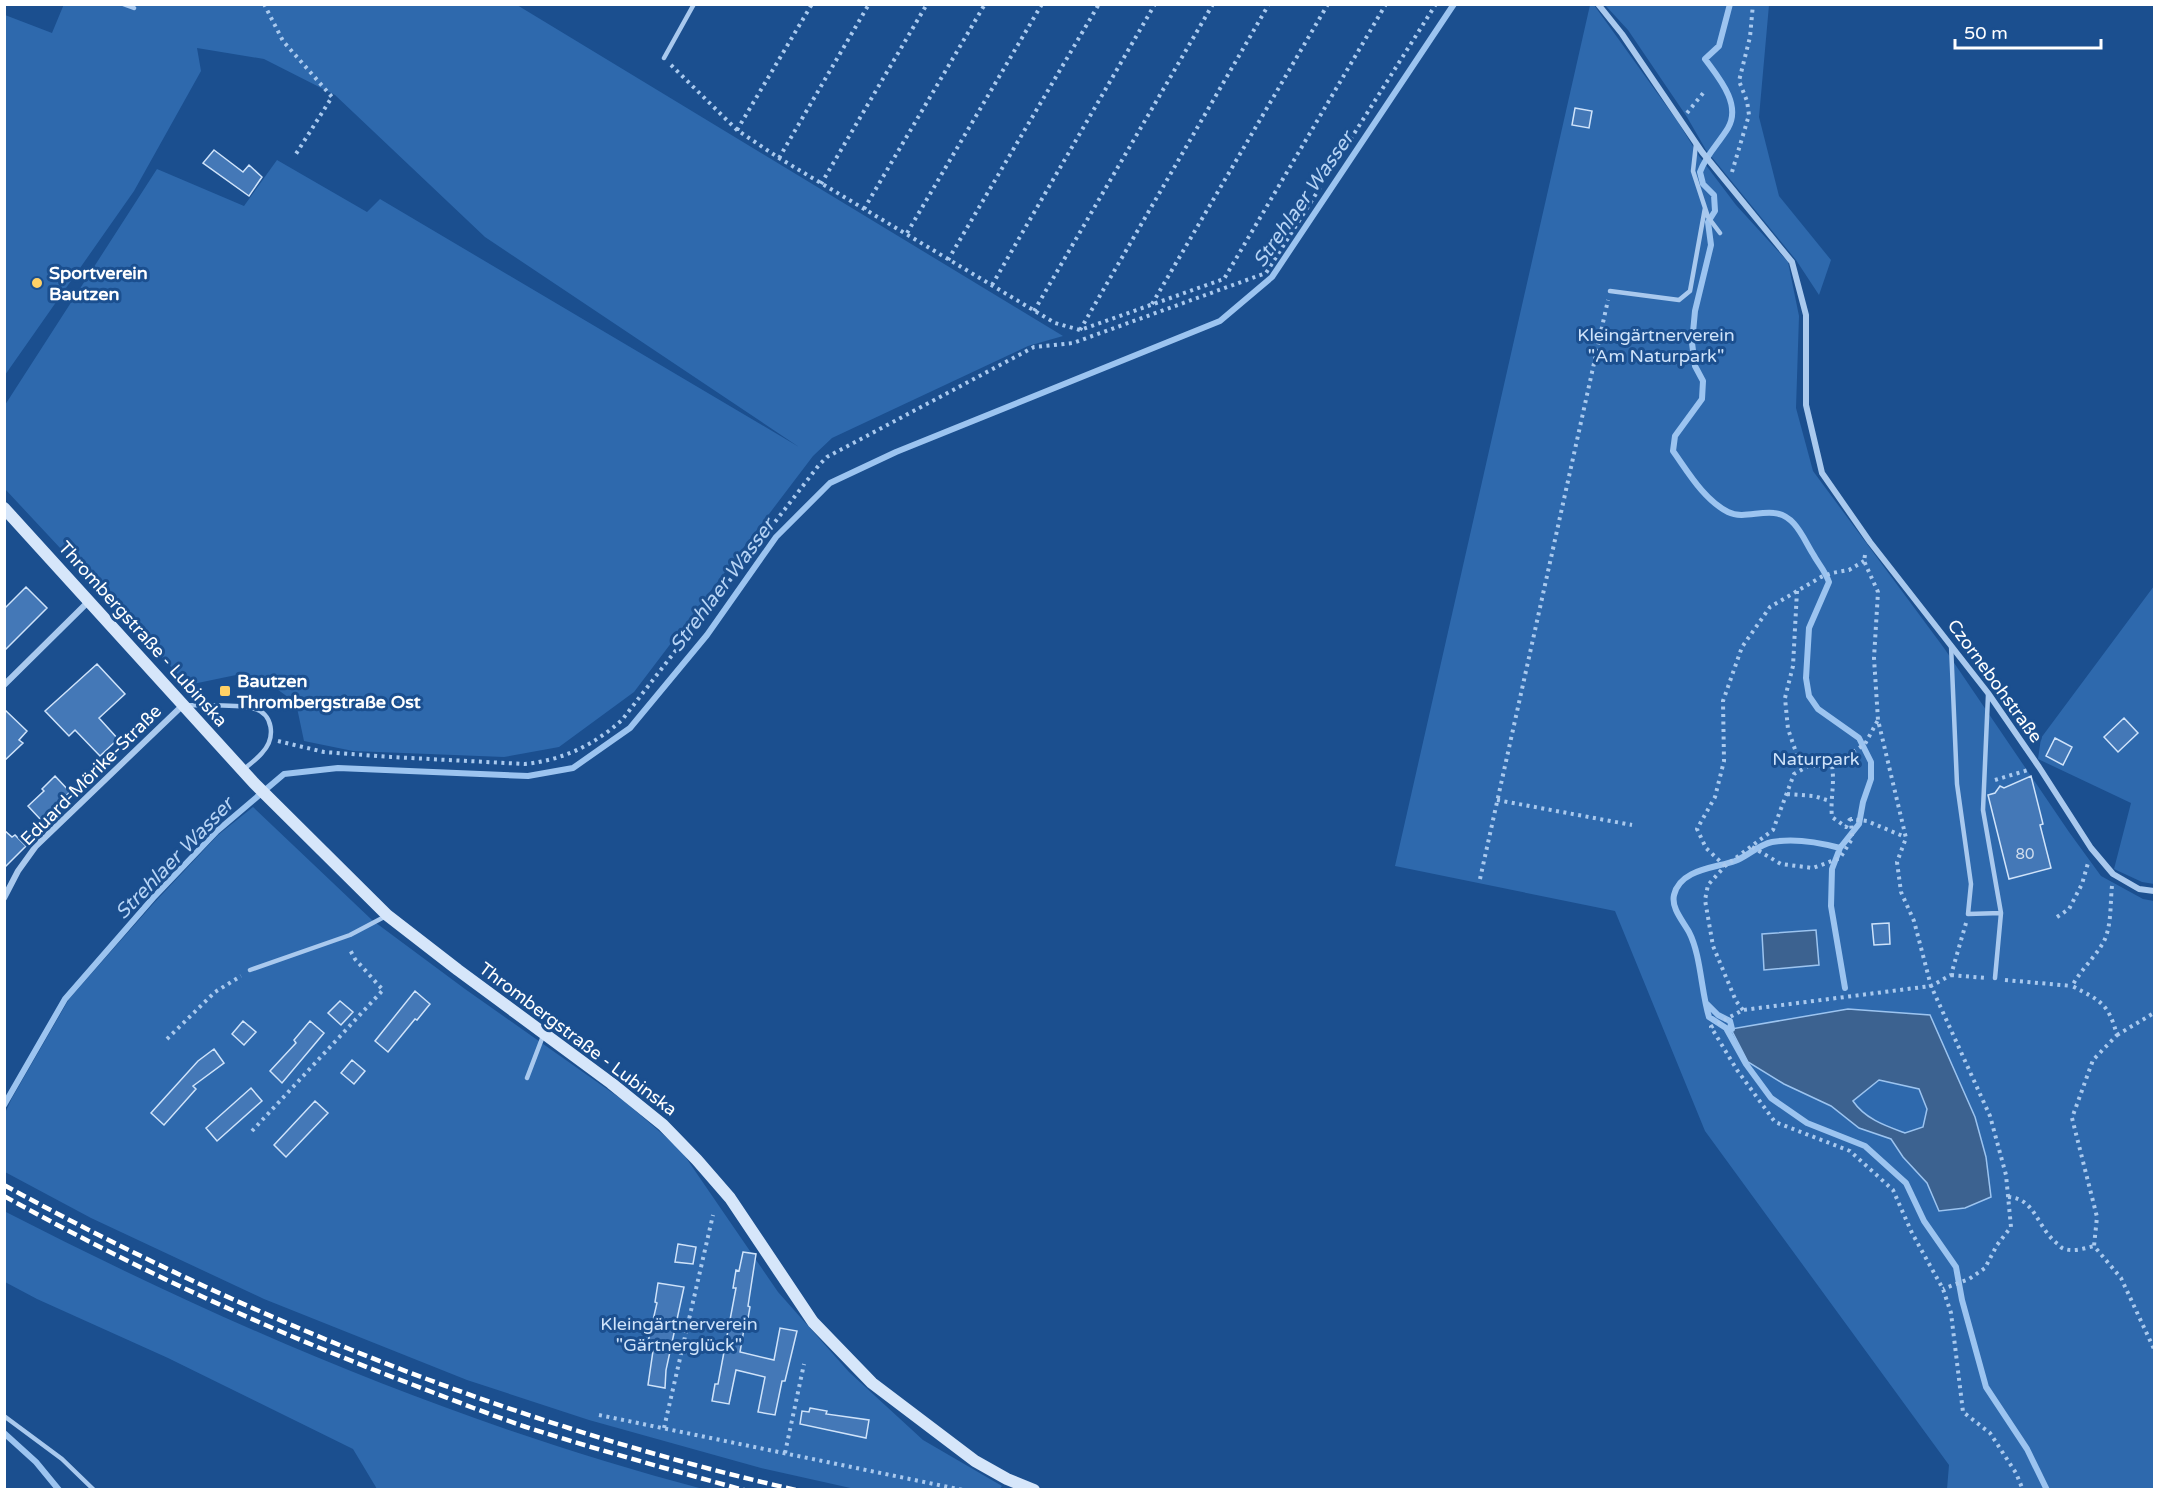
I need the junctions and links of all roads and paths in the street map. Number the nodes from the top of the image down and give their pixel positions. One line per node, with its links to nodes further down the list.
1 (123, 4): 18 (lane)
2 (264, 4): 24 (path)
3 (694, 4): 19 (lane)
4 (812, 4): 22 (path)
5 (869, 4): 25 (path)
6 (927, 4): 27 (path)
7 (985, 4): 29 (path)
8 (1042, 4): 30 (path)
9 (1099, 4): 32 (path)
10 (1155, 4): 33 (path)
11 (1213, 4): 36 (path)
12 (1269, 4): 37 (path)
13 (1328, 4): 35 (path)
14 (1386, 4): 35 (path)
15 (1436, 4): 48 (path)
16 (1598, 4): 21 (street)
17 (1753, 4): 26 (path)
18 (134, 8)
19 (664, 58): 22 (path)
20 (1704, 92): 21 (path)
21 (1681, 120): 23 (street)
22 (737, 130): 25 (path)
23 (1696, 144): 26 (street); 28 (lane)
24 (294, 157)
25 (779, 158): 27 (path)
26 (1726, 183): 39 (street, Czornebohstraße)
27 (821, 184): 29 (path)
28 (1705, 208): 31 (lane); 34 (lane)
29 (864, 209): 30 (path)
30 (907, 233): 32 (path)
31 (1720, 233)
32 (948, 260): 33 (path)
33 (992, 285): 36 (path)
34 (1610, 291): 55 (path)
35 (1152, 305): 37 (path)
36 (1034, 311): 37 (path)
37 (1080, 330)
38 (4, 508): 42 (street, Thrombergstraße - Lubinska)
39 (1870, 542): 40 (path); 43 (street, Czornebohstraße)
40 (1864, 561): 41 (path); 47 (path)
41 (1797, 590): 49 (path); 62 (path)
42 (89, 600): 44 (street); 46 (street, Thrombergstraße - Lubinska)
43 (1951, 645): 45 (street, Czornebohstraße); 68 (lane)
44 (4, 685)
45 (1988, 693): 51 (street, Czornebohstraße); 53 (lane)
46 (183, 705): 48 (lane); 52 (street, Thrombergstraße - Lubinska); 66 (street, Eduard-Mörike-Straße)
47 (1878, 720): 50 (path); 59 (path)
48 (270, 739): 52 (lane)
49 (1808, 766): 50 (path); 54 (path)
50 (1832, 766): 56 (path)
51 (2039, 767): 53 (path); 61 (street, Czornebohstraße)
52 (242, 771): 69 (street, Thrombergstraße - Lubinska)
53 (1983, 785): 67 (lane)
54 (1786, 794): 56 (path); 60 (path)
55 (1497, 800): 58 (path); 64 (path)
56 (1830, 801): 57 (path)
57 (1851, 819): 59 (path); 60 (path)
58 (1632, 825)
59 (1906, 838): 75 (path)
60 (1752, 847): 62 (path)
61 (2091, 848): 63 (street, Czornebohstraße); 70 (path)
62 (1725, 866): 77 (path)
63 (2113, 874): 65 (street, Czornebohstraße); 76 (path)
64 (1480, 879)
65 (2154, 891)
66 (4, 898)
67 (2001, 913): 68 (lane); 74 (lane)
68 (1968, 914): 73 (path)
69 (387, 915): 71 (lane); 79 (street, Thrombergstraße - Lubinska)
70 (2057, 917)
71 (350, 935): 72 (lane); 83 (path)
72 (250, 970): 81 (path)
73 (1951, 975): 74 (path); 75 (path)
74 (1995, 978): 76 (path)
75 (1931, 986): 77 (path); 84 (path)
76 (2072, 986): 80 (path)
77 (1743, 1010): 87 (path)
78 (2154, 1013): 80 (path)
79 (544, 1033): 82 (lane); 96 (street, Thrombergstraße - Lubinska)
80 (2117, 1035): 86 (path)
81 (167, 1039)
82 (527, 1078)
83 (252, 1131)
84 (2008, 1197): 86 (path); 87 (path)
85 (713, 1215): 92 (path)
86 (2094, 1246): 88 (path)
87 (1943, 1289): 97 (path)
88 (2154, 1349)
89 (804, 1364): 93 (path)
90 (599, 1415): 92 (path)
91 (4, 1416): 94 (lane)
92 (664, 1428): 93 (path)
93 (785, 1453): 95 (path)
94 (94, 1490)
95 (963, 1490)
96 (1034, 1490)
97 (2023, 1490)

